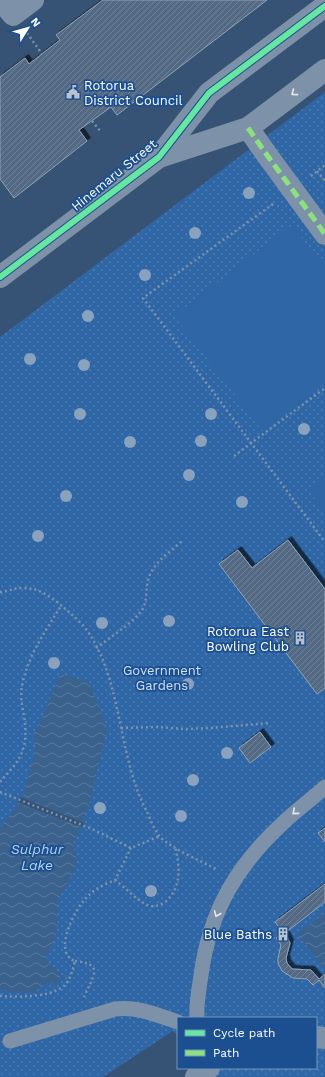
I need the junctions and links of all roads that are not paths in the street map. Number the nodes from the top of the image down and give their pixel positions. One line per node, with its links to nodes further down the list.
1 (1, 0): 2 (street)
2 (33, 0)
3 (325, 6): 6 (street, Hinemaru Street)
4 (325, 70): 5 (street, Hinemaru Street, one-way to 5)
5 (248, 128): 6 (street, Hinemaru Street); 7 (street)
6 (159, 157): 8 (street, Hinemaru Street)
7 (325, 234)
8 (0, 277)
9 (325, 787): 10 (lane, one-way to 10)
10 (197, 1017)
11 (177, 1022): 12 (lane)
12 (10, 1041)
13 (207, 1069): 14 (street)
14 (196, 1077)

